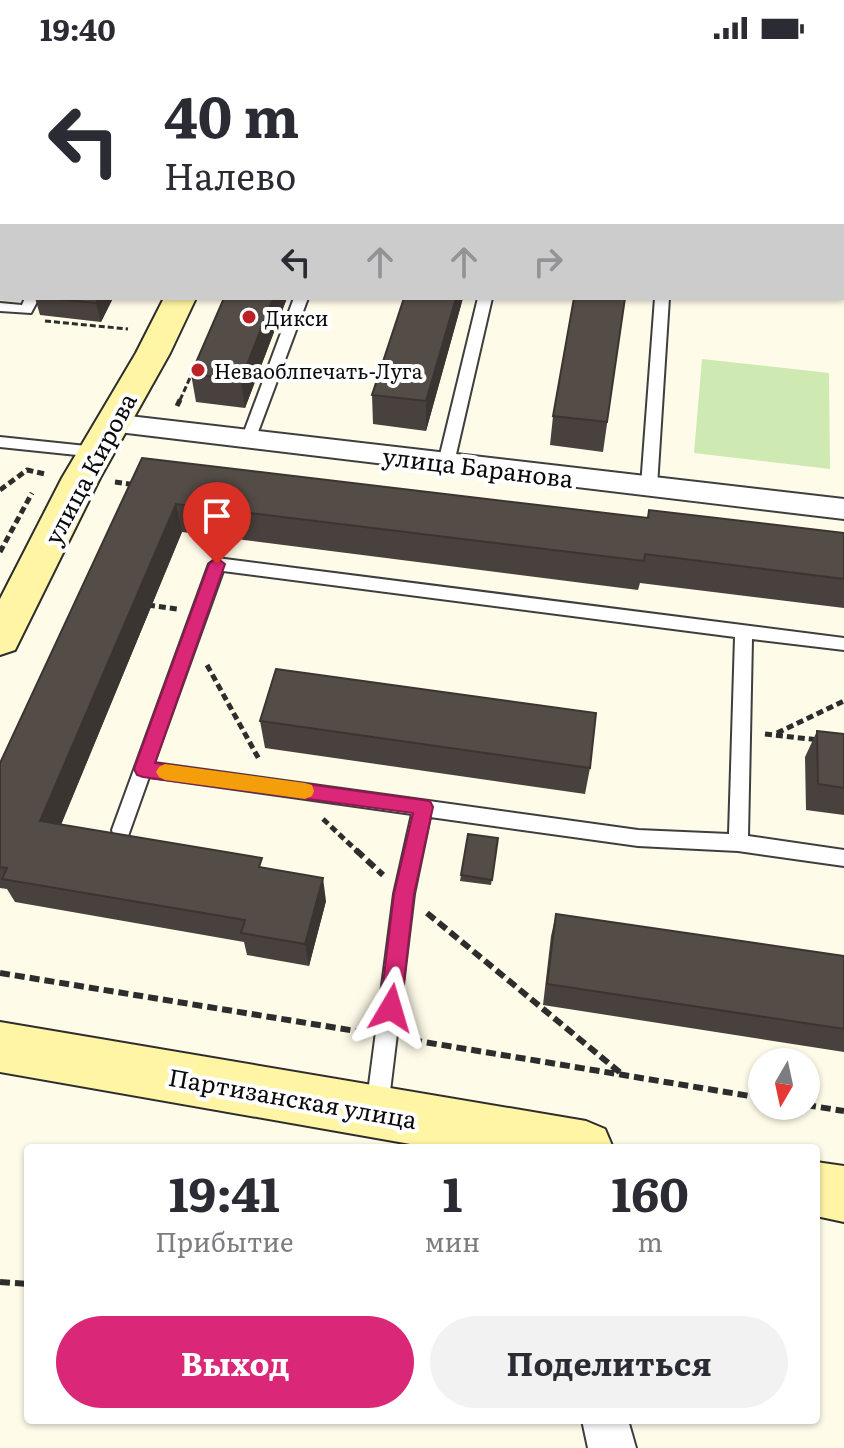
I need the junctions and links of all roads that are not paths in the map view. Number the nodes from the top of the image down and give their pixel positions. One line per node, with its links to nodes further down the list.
1 (179, 300): 7 (street, улица Кирова)
2 (300, 300): 8 (lane)
3 (485, 300): 10 (lane)
4 (662, 300): 11 (lane)
5 (29, 304): 6 (lane)
6 (0, 307)
7 (104, 438): 8 (street, улица Баранова); 9 (lane); 14 (street, улица Кирова)
8 (248, 440): 10 (street, улица Баранова)
9 (0, 442)
10 (446, 463): 11 (street, улица Баранова)
11 (649, 486): 12 (street, улица Баранова)
12 (844, 509)
13 (744, 631): 15 (lane); 16 (lane); 19 (lane)
14 (0, 639)
15 (844, 644)
16 (143, 769): 17 (lane); 18 (lane)
17 (423, 807): 19 (lane); 22 (lane)
18 (121, 830)
19 (738, 843): 20 (lane)
20 (844, 858)
21 (0, 1047): 22 (street, Партизанская улица)
22 (377, 1111): 23 (street, Партизанская улица)
23 (558, 1144)
24 (820, 1190): 25 (street)
25 (844, 1194)
26 (606, 1424): 27 (street)
27 (612, 1448)

